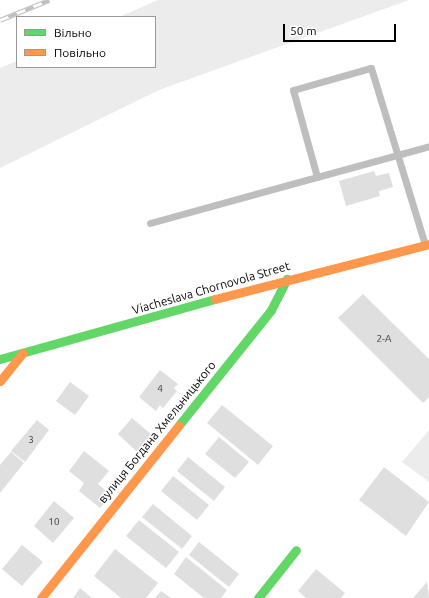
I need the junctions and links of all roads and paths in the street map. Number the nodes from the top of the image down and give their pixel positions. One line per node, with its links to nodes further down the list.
1 (429, 146): 2 (lane)
2 (400, 154): 3 (lane); 3 (lane); 5 (lane)
3 (317, 177): 4 (lane)
4 (150, 223)
5 (427, 244): 6 (street, Viacheslava Chornovola Street)
6 (287, 279): 7 (street, Viacheslava Chornovola Street); 11 (street, вулиця Богдана Хмельницького)
7 (23, 354): 8 (street, Viacheslava Chornovola Street); 9 (street)
8 (0, 359)
9 (0, 381)
10 (296, 550): 12 (street)
11 (41, 598)
12 (258, 598)

